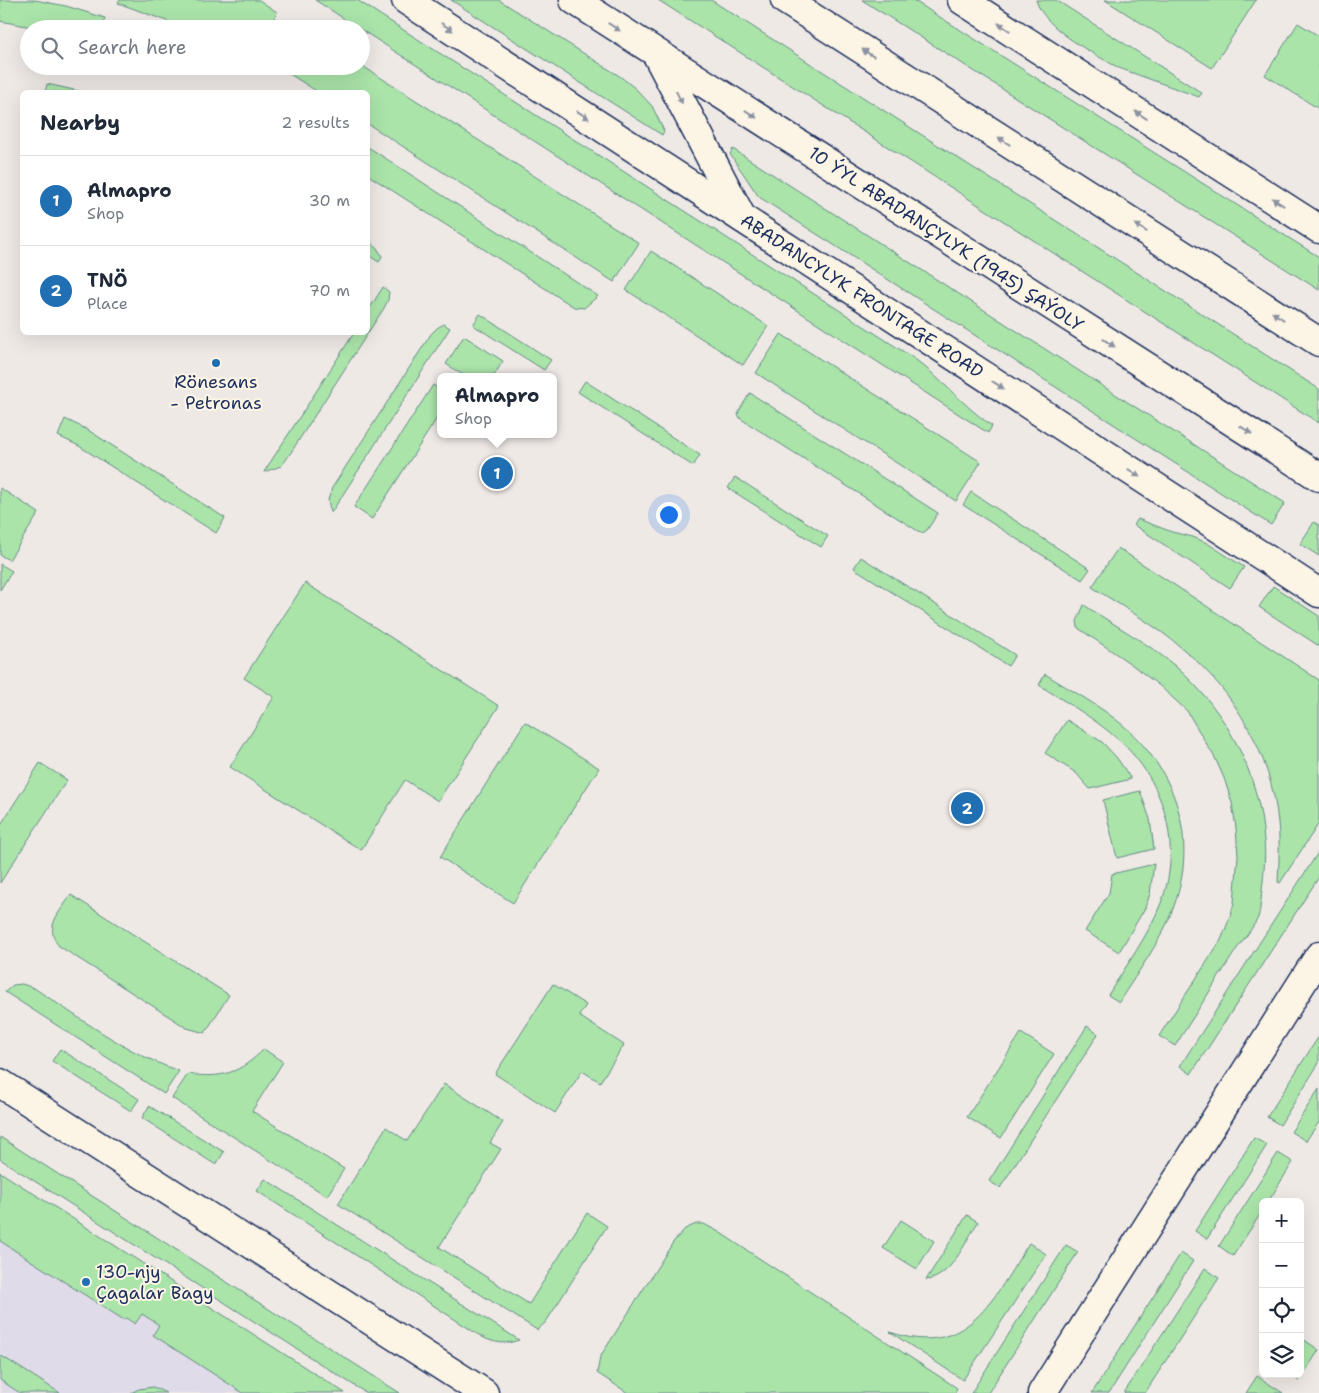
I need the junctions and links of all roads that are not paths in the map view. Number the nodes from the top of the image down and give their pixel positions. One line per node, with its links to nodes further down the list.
1 (406, 0): 6 (street, ABADANCYLYK FRONTAGE ROAD, one-way to 6)
2 (574, 0): 5 (street, 10 ÝYL ABADANÇYLYK (1945) ŞAÝOLY, one-way to 5)
3 (785, 0): 8 (street, one-way to 3)
4 (962, 0): 7 (street, one-way to 4)
5 (656, 54): 6 (street, one-way to 6); 9 (street, 10 ÝYL ABADANÇYLYK (1945) ŞAÝOLY, one-way to 9)
6 (742, 218): 10 (street, ABADANCYLYK FRONTAGE ROAD, one-way to 10)
7 (1319, 228)
8 (1319, 342)
9 (1319, 477)
10 (1319, 592)
11 (1319, 956): 14 (street)
12 (0, 1083): 13 (street)
13 (484, 1393)
14 (1042, 1393)

